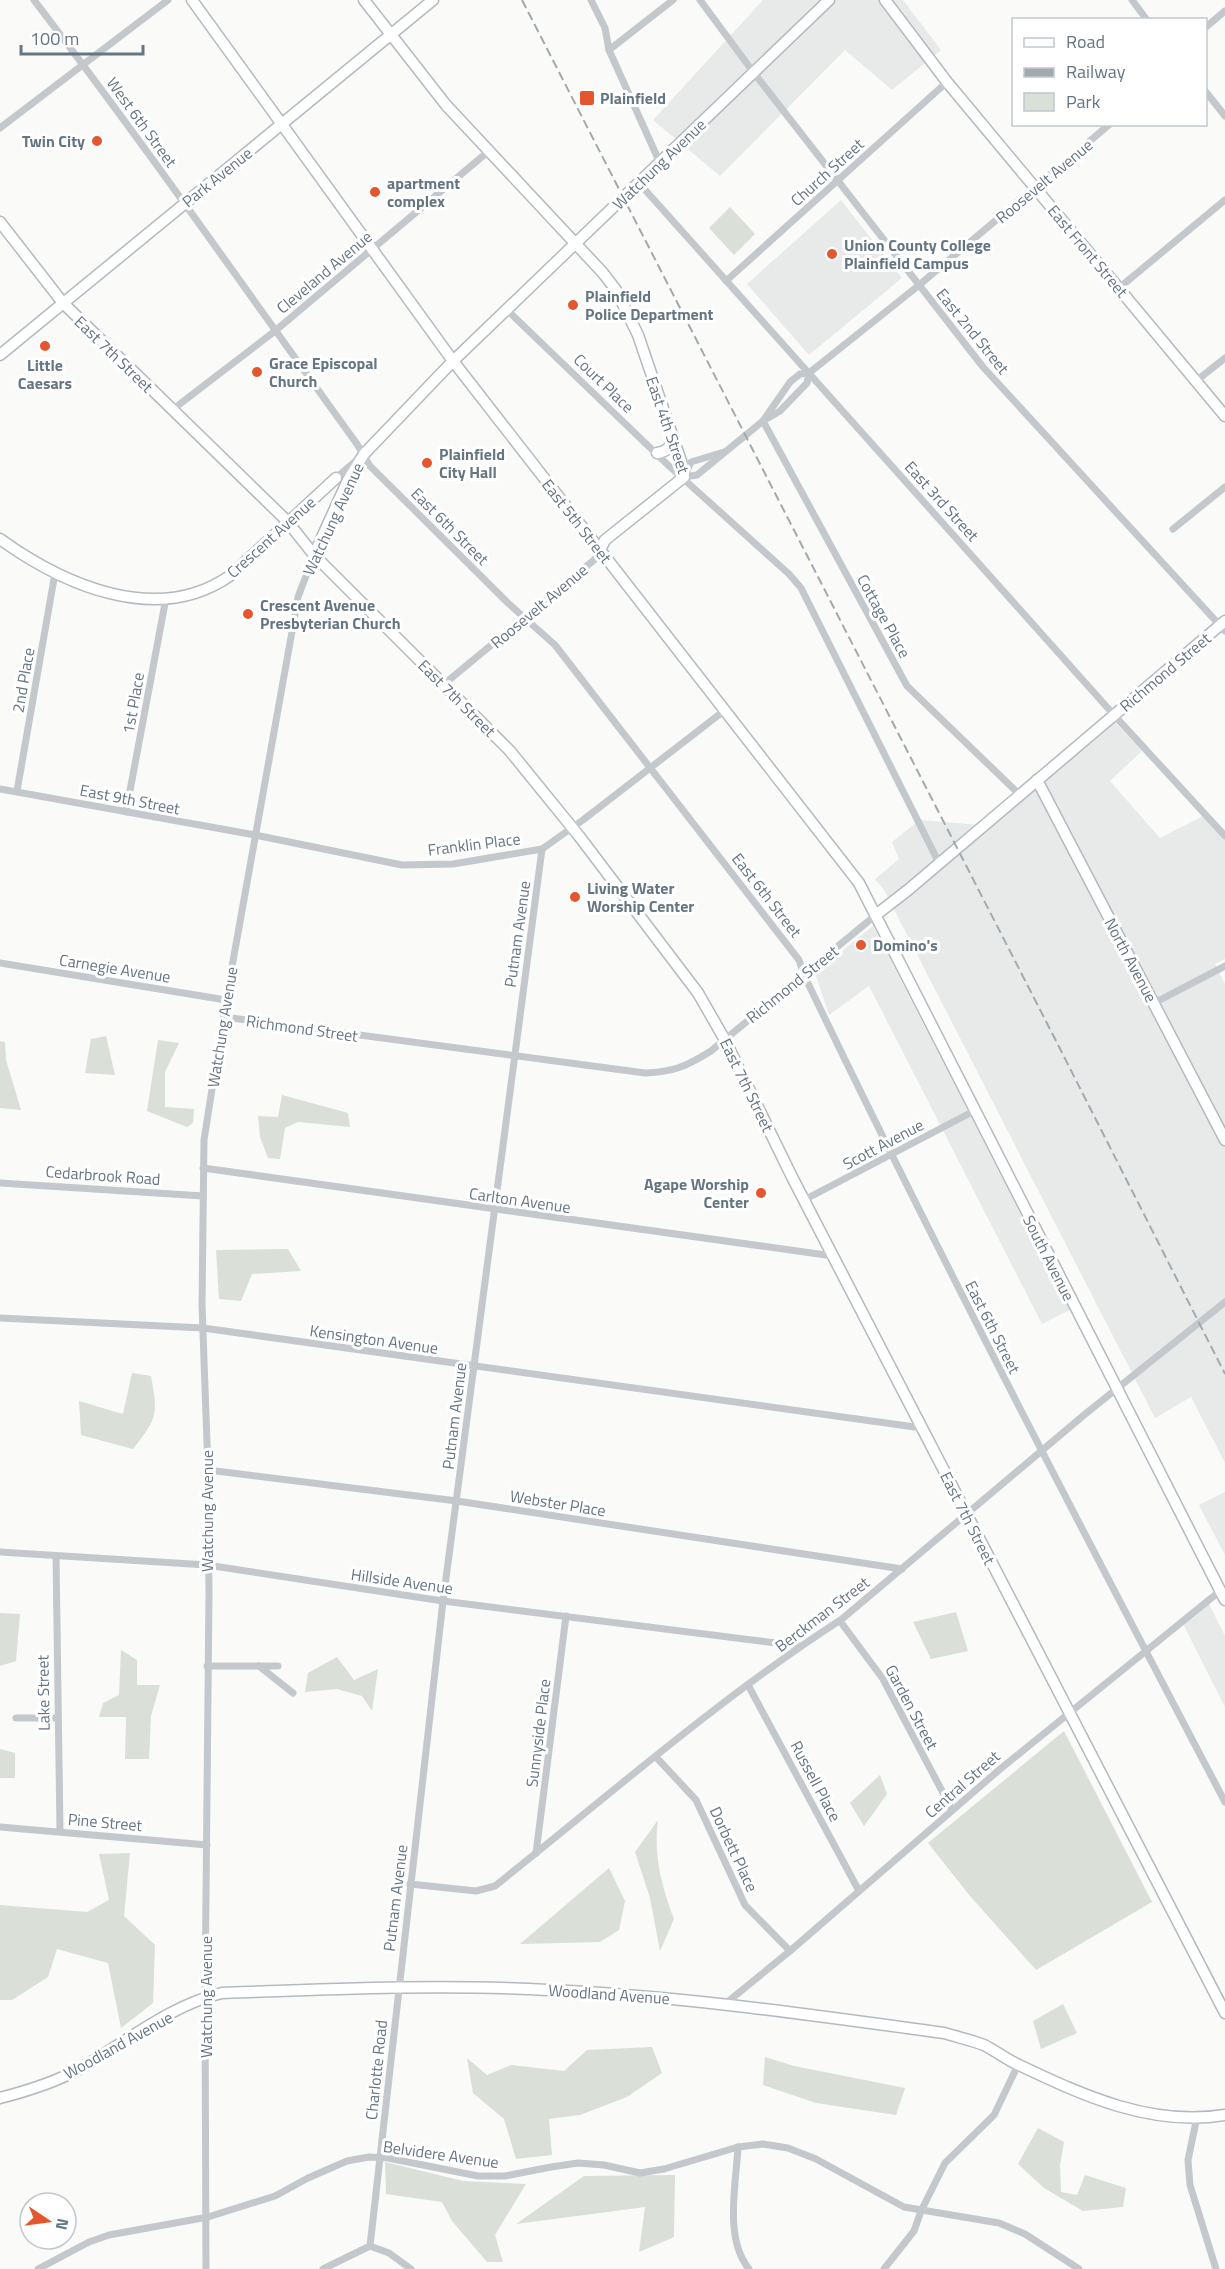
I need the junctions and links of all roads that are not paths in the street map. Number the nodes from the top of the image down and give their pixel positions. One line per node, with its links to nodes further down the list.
1 (34, 0): 17 (street, West 6th Street)
2 (168, 0): 17 (street)
3 (192, 0): 22 (street, East 5th Street)
4 (364, 0): 15 (street, East 4th Street)
5 (433, 0): 15 (street, Park Avenue)
6 (591, 0): 16 (street)
7 (674, 0): 16 (street)
8 (700, 0): 18 (street, East 2nd Street)
9 (829, 0): 18 (street, Watchung Avenue)
10 (885, 0): 19 (street, East Front Street)
11 (1132, 0): 13 (street)
12 (1225, 11): 14 (street)
13 (1146, 18)
14 (1207, 26)
15 (389, 34): 22 (street, Park Avenue); 25 (street, East 4th Street)
16 (609, 50): 26 (street)
17 (83, 64): 24 (street); 31 (street, West 6th Street)
18 (754, 73): 26 (street, Watchung Avenue); 27 (street, East 2nd Street)
19 (948, 82): 27 (street, Church Street); 29 (street, East Front Street)
20 (1207, 94): 21 (street)
21 (1225, 116)
22 (281, 125): 31 (street, Park Avenue); 34 (street, East 5th Street)
23 (1108, 126): 29 (street, Roosevelt Avenue)
24 (0, 128)
25 (490, 150): 33 (street, East 4th Street); 34 (street, Cleveland Avenue)
26 (660, 164): 28 (street, Watchung Avenue)
27 (838, 181): 35 (street, Church Street); 36 (street, East 2nd Street)
28 (639, 183): 33 (street, Watchung Avenue); 35 (street, East 3rd Street)
29 (1036, 188): 36 (street, Roosevelt Avenue); 37 (street, East Front Street)
30 (1225, 200): 37 (street)
31 (184, 204): 38 (street, Park Avenue); 40 (street, East 6th Street)
32 (0, 222): 38 (street, East 7th Street)
33 (576, 242): 39 (street, Watchung Avenue); 49 (street, East 4th Street)
34 (371, 251): 40 (street, Cleveland Avenue); 43 (street, East 5th Street)
35 (726, 281): 44 (street, East 3rd Street)
36 (918, 286): 44 (street, Roosevelt Avenue); 64 (street, East 2nd Street)
37 (1119, 288): 45 (street, East Front Street)
38 (63, 303): 41 (street, Park Avenue); 46 (street, East 7th Street)
39 (506, 309): 43 (street, Watchung Avenue); 51 (street, Court Place)
40 (275, 331): 46 (street, Cleveland Avenue); 52 (street, East 6th Street)
41 (0, 355)
42 (1225, 358): 45 (street)
43 (453, 361): 52 (street, Watchung Avenue); 59 (street, East 5th Street)
44 (809, 373): 48 (street, Roosevelt Avenue); 48 (street, Roosevelt Avenue); 67 (street, East 3rd Street)
45 (1196, 381): 47 (street, East Front Street)
46 (172, 410): 56 (street, East 7th Street)
47 (1225, 416)
48 (763, 422): 50 (street, Roosevelt Avenue); 72 (street, Cottage Place)
49 (674, 440): 51 (street); 53 (street, East 4th Street)
50 (729, 451): 53 (street, Roosevelt Avenue); 53 (street, Roosevelt Avenue)
51 (657, 453): 53 (street, Court Place)
52 (364, 454): 54 (street, Crescent Avenue); 60 (street, Watchung Avenue); 63 (street, East 6th Street)
53 (684, 477): 59 (street, Roosevelt Avenue); 78 (street, East 4th Street)
54 (336, 478): 56 (street, Crescent Avenue)
55 (1225, 487): 57 (street)
56 (287, 521): 60 (street, East 7th Street); 62 (street, Crescent Avenue)
57 (1173, 529)
58 (0, 540): 61 (street, Crescent Avenue)
59 (600, 550): 63 (street, Roosevelt Avenue); 66 (street, East 5th Street)
60 (314, 555): 65 (street, East 7th Street); 75 (street, Watchung Avenue)
61 (56, 573): 62 (street, Crescent Avenue); 71 (street, 2nd Place)
62 (166, 598): 73 (street, 1st Place)
63 (524, 618): 65 (street, Roosevelt Avenue); 68 (street, East 6th Street)
64 (1223, 626): 67 (street, Richmond Street)
65 (443, 685): 74 (street, East 7th Street)
66 (725, 710): 68 (street, Franklin Place); 79 (street, East 5th Street)
67 (1114, 715): 69 (street, Richmond Street); 76 (street, East 3rd Street)
68 (651, 767): 74 (street, Franklin Place); 82 (street, East 6th Street)
69 (1038, 780): 72 (street, Richmond Street); 84 (street, North Avenue)
70 (0, 789): 71 (street, East 9th Street)
71 (17, 791): 73 (street, East 9th Street)
72 (1020, 795): 78 (street, Richmond Street)
73 (126, 812): 75 (street, East 9th Street)
74 (572, 828): 77 (street, Franklin Place); 86 (street, East 7th Street)
75 (255, 835): 77 (street, Franklin Place); 83 (street, Watchung Avenue)
76 (1225, 836)
77 (542, 849): 87 (street, Putnam Avenue)
78 (939, 863): 79 (street, Richmond Street)
79 (877, 914): 82 (street, Richmond Street); 88 (street, South Avenue)
80 (0, 963): 83 (street, Carnegie Avenue)
81 (1225, 966): 84 (street)
82 (804, 975): 86 (street, Richmond Street); 90 (street, East 6th Street)
83 (226, 1000): 85 (street, Watchung Avenue)
84 (1154, 1003): 89 (street, North Avenue)
85 (224, 1017): 87 (street, Richmond Street); 91 (street, Watchung Avenue)
86 (725, 1040): 87 (street, Richmond Street); 94 (street, East 7th Street)
87 (514, 1057): 95 (street, Putnam Avenue)
88 (974, 1111): 90 (street, Scott Avenue); 101 (street, South Avenue)
89 (1225, 1140)
90 (890, 1155): 94 (street, Scott Avenue); 103 (street, East 6th Street)
91 (203, 1168): 93 (street, Watchung Avenue); 95 (street, Carlton Avenue)
92 (0, 1183): 93 (street, Cedarbrook Road)
93 (203, 1196): 99 (street, Watchung Avenue)
94 (804, 1200): 96 (street, East 7th Street)
95 (494, 1210): 96 (street, Carlton Avenue); 100 (street, Putnam Avenue)
96 (833, 1256): 102 (street, East 7th Street)
97 (1225, 1302): 101 (street, Berckman Street)
98 (0, 1318): 99 (street, Kensington Avenue)
99 (203, 1328): 100 (street, Kensington Avenue); 104 (street, Watchung Avenue)
100 (474, 1366): 102 (street, Kensington Avenue); 105 (street, Putnam Avenue)
101 (1117, 1389): 103 (street, Berckman Street); 111 (street, South Avenue)
102 (922, 1428): 106 (street, East 7th Street)
103 (1041, 1452): 106 (street, Berckman Street); 116 (street, East 6th Street)
104 (208, 1470): 105 (street, Webster Place); 109 (street, Watchung Avenue)
105 (457, 1501): 110 (street, Webster Place); 112 (street, Putnam Avenue)
106 (966, 1514): 110 (street, Berckman Street); 122 (street, East 7th Street)
107 (0, 1552): 108 (street, Hillside Avenue)
108 (56, 1556): 109 (street, Hillside Avenue); 124 (street, Lake Street)
109 (207, 1565): 112 (street, Hillside Avenue); 117 (street, Watchung Avenue)
110 (902, 1569): 114 (street, Berckman Street)
111 (1223, 1595): 116 (street, Central Street)
112 (443, 1600): 113 (street, Hillside Avenue); 132 (street, Putnam Avenue)
113 (566, 1616): 115 (street, Hillside Avenue); 131 (street, Sunnyside Place)
114 (840, 1621): 115 (street, Berckman Street); 127 (street, Garden Street)
115 (800, 1647): 120 (street, Berckman Street)
116 (1146, 1651): 122 (street, Central Street); 126 (street, East 6th Street)
117 (207, 1666): 118 (street); 130 (street, Watchung Avenue)
118 (259, 1666): 119 (street); 121 (street)
119 (278, 1666)
120 (748, 1685): 125 (street, Berckman Street); 133 (street, Russell Place)
121 (293, 1693)
122 (1069, 1713): 127 (street, Central Street); 138 (street, East 7th Street)
123 (16, 1718): 124 (street)
124 (57, 1718): 129 (street, Lake Street)
125 (656, 1757): 131 (street, Berckman Street); 134 (street, Dorbett Place)
126 (1225, 1802)
127 (952, 1810): 133 (street, Central Street)
128 (0, 1827): 129 (street, Pine Street)
129 (60, 1831): 130 (street, Pine Street)
130 (207, 1845): 136 (street, Watchung Avenue)
131 (536, 1853): 132 (street, Berckman Street)
132 (410, 1884): 135 (street, Putnam Avenue)
133 (859, 1891): 134 (street, Central Street)
134 (790, 1951): 137 (street, Central Street)
135 (398, 1987): 136 (street, Woodland Avenue); 137 (street, Woodland Avenue); 144 (street, Charlotte Road)
136 (205, 1997): 140 (street, Woodland Avenue); 146 (street, Watchung Avenue)
137 (725, 2004): 139 (street, Woodland Avenue)
138 (1225, 2013)
139 (1018, 2065): 142 (street, Woodland Avenue); 145 (street)
140 (0, 2098)
141 (1225, 2115): 142 (street, Woodland Avenue)
142 (1197, 2117): 156 (street)
143 (738, 2146): 144 (street, Belvidere Avenue); 145 (street, Belvidere Avenue); 153 (street)
144 (380, 2158): 146 (street, Belvidere Avenue); 147 (street, Charlotte Road)
145 (921, 2211): 154 (street); 155 (street, Belvidere Avenue)
146 (206, 2217): 149 (street, Belvidere Avenue); 150 (street, Watchung Avenue)
147 (370, 2246): 148 (street); 151 (street)
148 (400, 2265): 152 (street)
149 (38, 2269)
150 (206, 2269)
151 (323, 2269)
152 (411, 2269)
153 (749, 2269)
154 (884, 2269)
155 (1079, 2269)
156 (1216, 2269)

